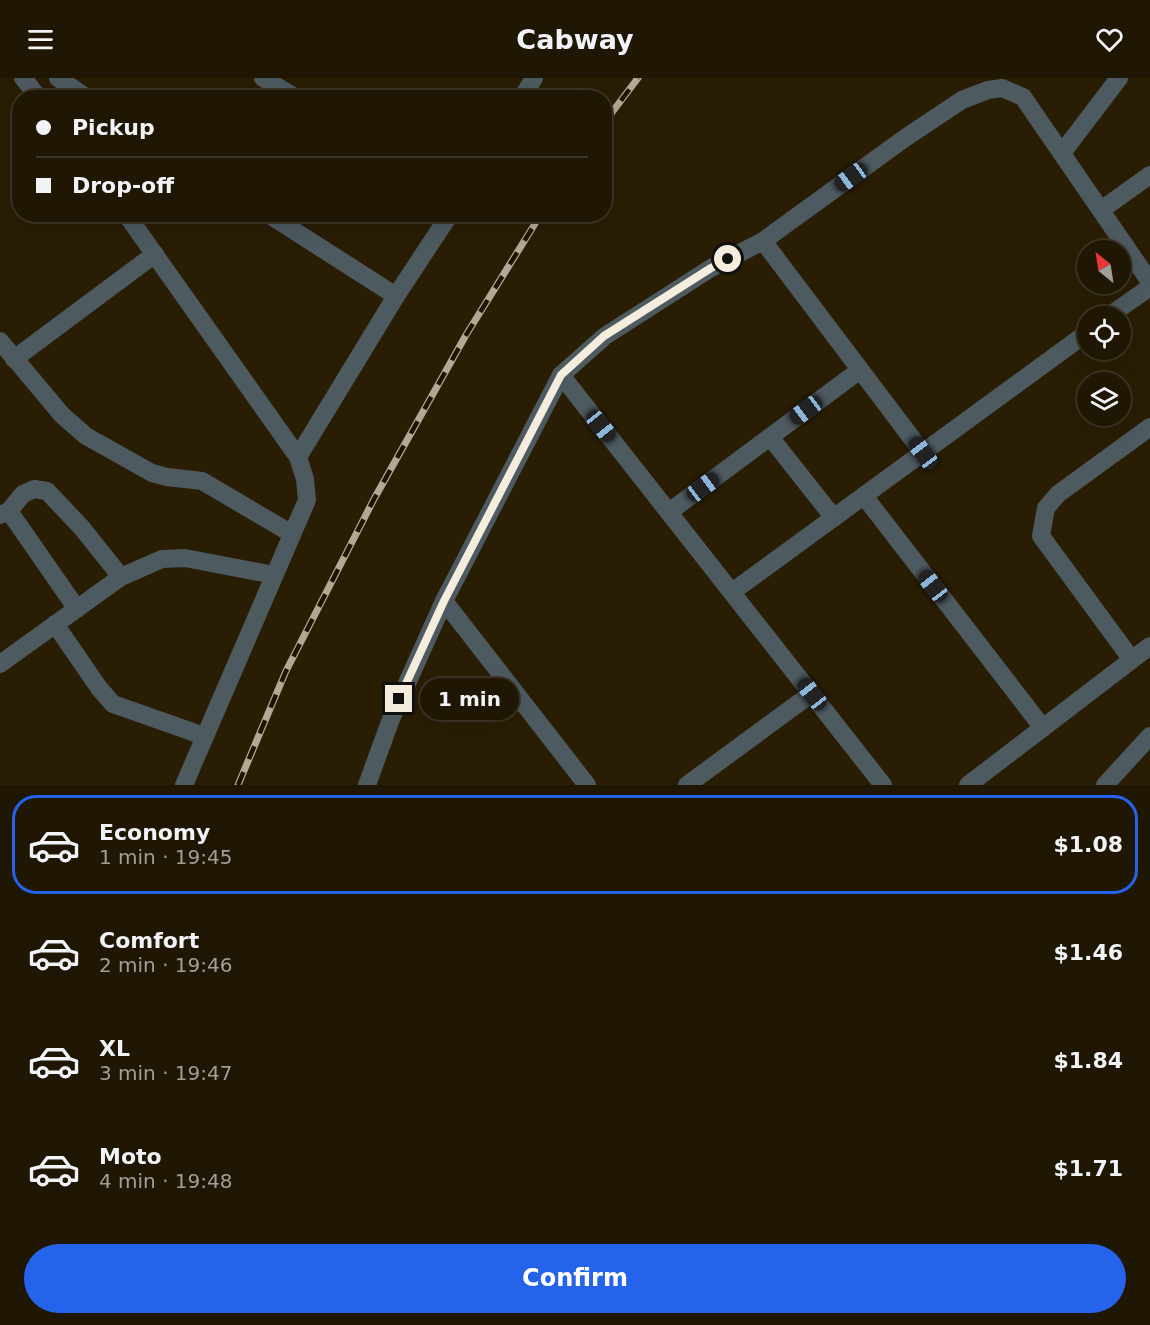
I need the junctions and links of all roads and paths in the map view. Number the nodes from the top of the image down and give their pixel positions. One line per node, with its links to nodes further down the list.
1 (23, 78): 5 (street)
2 (58, 78): 6 (street)
3 (263, 78): 7 (street)
4 (1119, 78): 8 (street)
5 (33, 90)
6 (75, 90)
7 (283, 90)
8 (1062, 153): 10 (street); 14 (street)
9 (1150, 175): 10 (street)
10 (1101, 210): 16 (street)
11 (132, 222): 15 (street)
12 (280, 222): 17 (street)
13 (445, 222): 17 (street)
14 (763, 241): 22 (street); 23 (street)
15 (155, 254): 21 (street); 27 (street)
16 (1150, 284): 18 (street)
17 (396, 296): 27 (street)
18 (1122, 306)
19 (1077, 340): 26 (street)
20 (0, 341): 21 (street)
21 (14, 360): 32 (street)
22 (860, 370): 25 (street); 26 (street)
23 (561, 375): 29 (street); 36 (street)
24 (1150, 427): 40 (street)
25 (770, 436): 29 (street); 31 (street)
26 (923, 453): 28 (street)
27 (298, 457): 32 (street)
28 (864, 496): 31 (street); 43 (street)
29 (669, 512): 35 (street)
30 (4, 514): 34 (street); 37 (street)
31 (834, 518): 35 (street)
32 (292, 534): 33 (street)
33 (274, 575): 34 (street); 44 (street)
34 (122, 577): 37 (street)
35 (732, 592): 42 (street)
36 (444, 601): 47 (street); 48 (street)
37 (77, 609): 38 (street)
38 (55, 624): 41 (street); 44 (street)
39 (1149, 648): 40 (street)
40 (1132, 660): 43 (street)
41 (0, 664)
42 (812, 694): 49 (street); 50 (street)
43 (1043, 728): 51 (street)
44 (204, 736): 46 (street)
45 (1150, 736): 52 (street)
46 (184, 785)
47 (368, 785)
48 (586, 785)
49 (687, 785)
50 (883, 785)
51 (968, 785)
52 (1105, 785)

